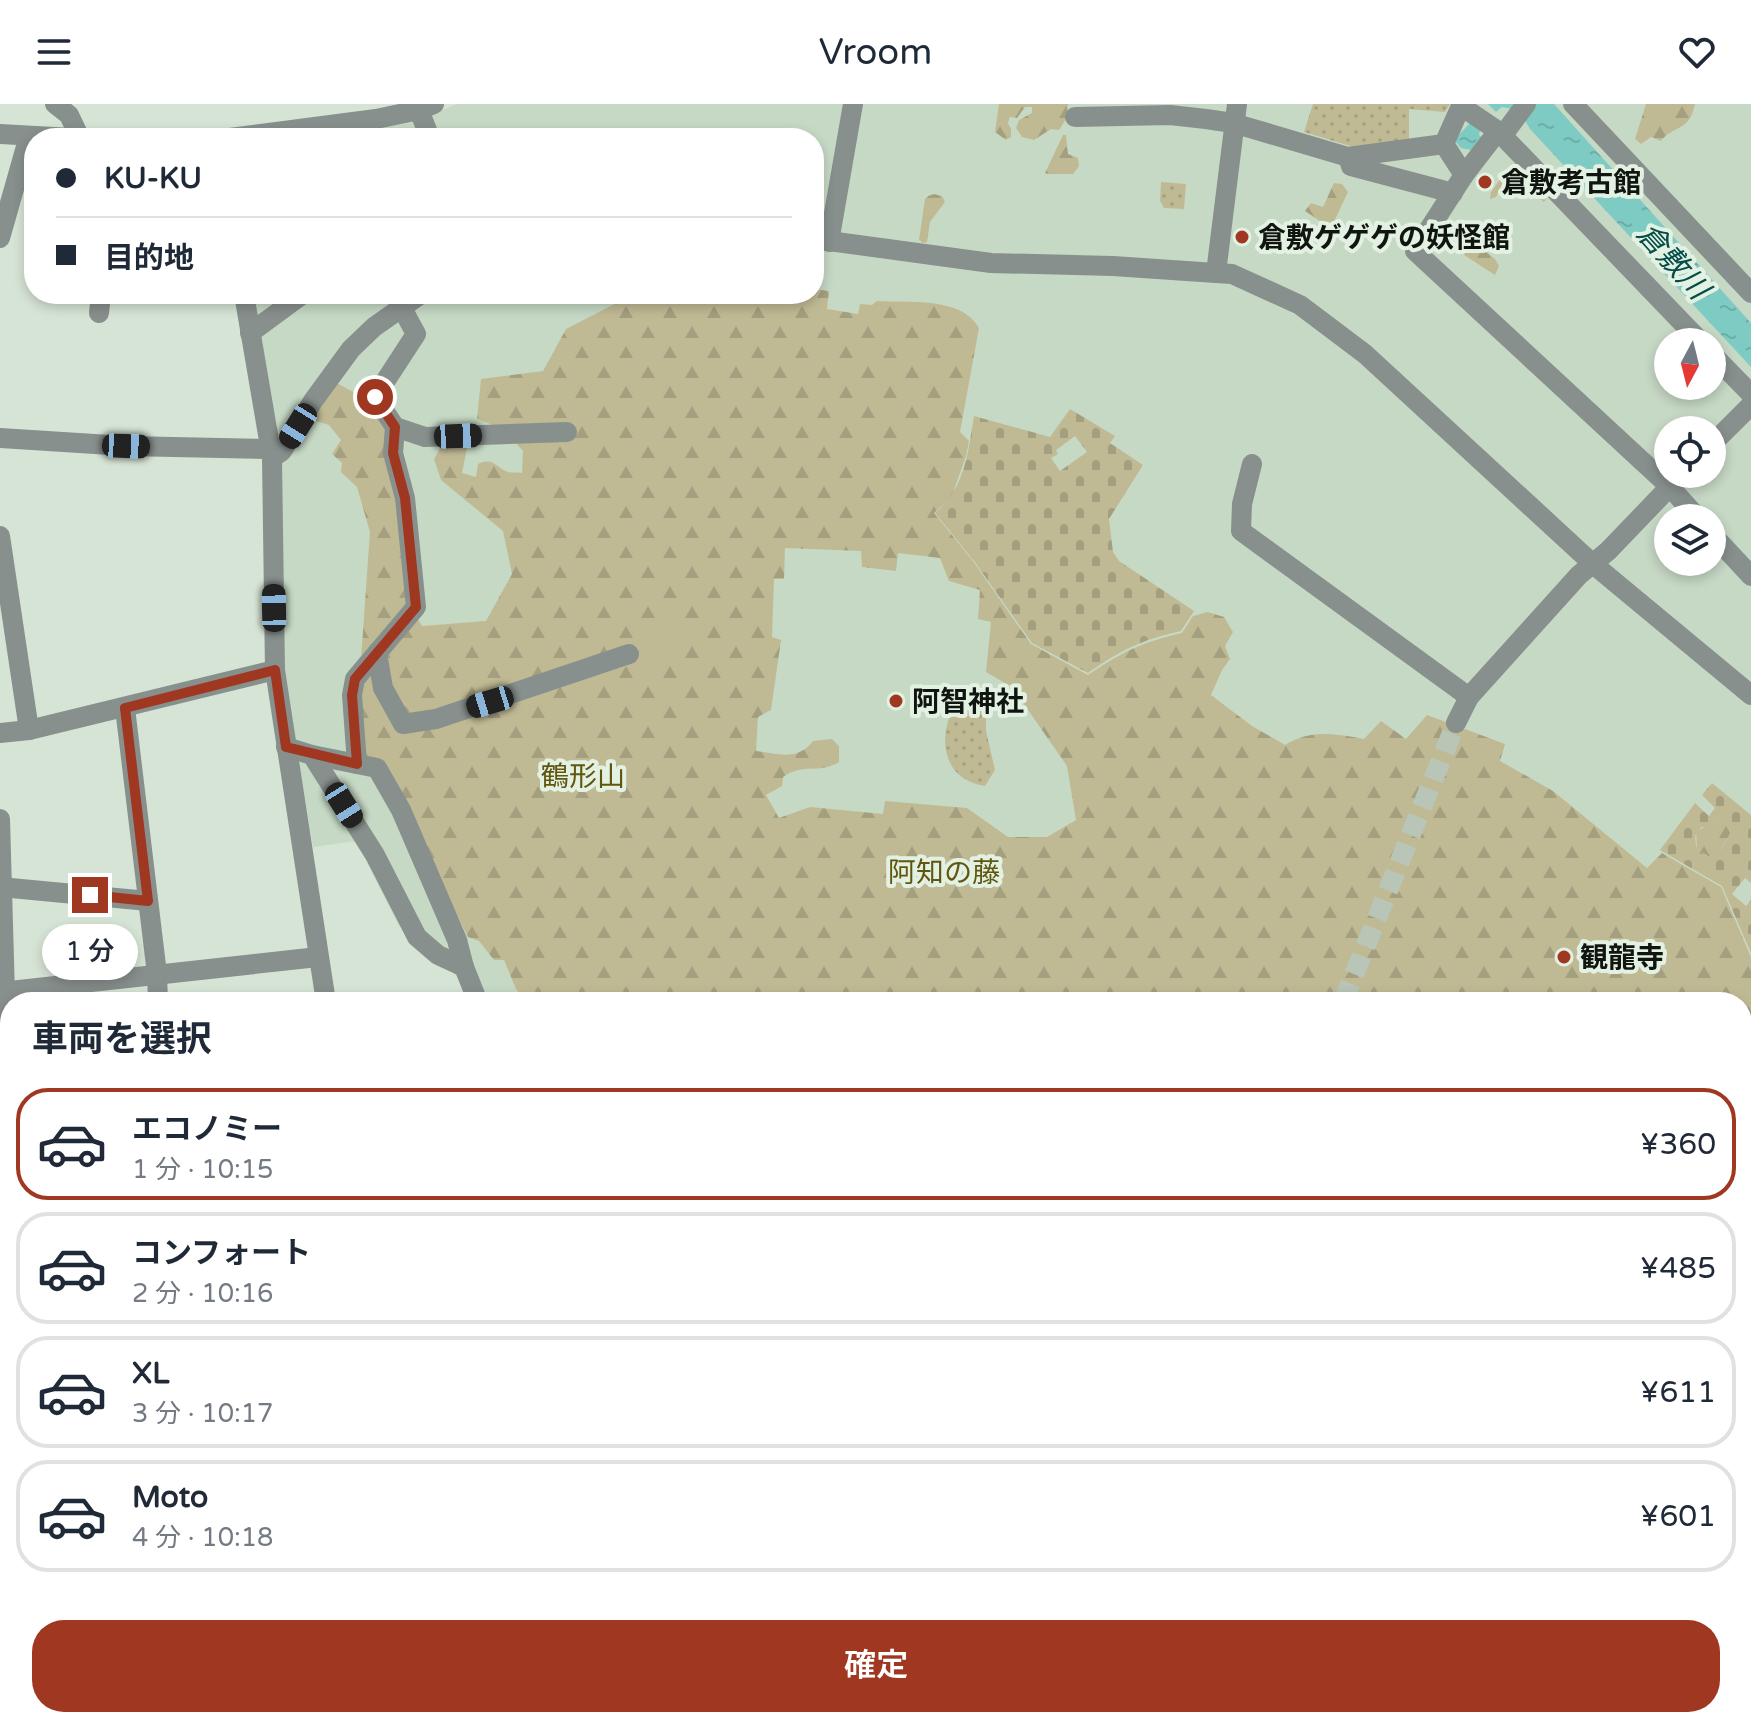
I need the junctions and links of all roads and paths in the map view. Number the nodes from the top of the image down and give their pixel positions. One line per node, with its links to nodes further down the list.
1 (55, 104): 9 (street)
2 (853, 104): 18 (street)
3 (1573, 104): 22 (street)
4 (1461, 105): 8 (street); 14 (street)
5 (426, 107): 10 (street); 11 (street)
6 (1235, 114): 7 (street); 16 (street); 21 (street)
7 (1075, 117)
8 (1510, 122): 17 (street); 27 (street)
9 (75, 128)
10 (307, 128)
11 (429, 128)
12 (0, 134): 13 (street)
13 (24, 136)
14 (1444, 144): 16 (street); 17 (street)
15 (24, 154): 19 (street)
16 (1348, 157): 17 (street)
17 (1458, 184): 37 (street)
18 (824, 232)
19 (0, 238)
20 (824, 241): 21 (street)
21 (1216, 273): 43 (street)
22 (1751, 293)
23 (246, 304): 28 (street)
24 (289, 304): 28 (street)
25 (407, 304): 26 (street)
26 (402, 308): 32 (street); 36 (street)
27 (1689, 328)
28 (250, 333): 36 (street)
29 (1726, 368): 30 (street)
30 (1751, 394)
31 (1751, 405): 33 (street)
32 (395, 427): 34 (street); 45 (street)
33 (1726, 430)
34 (567, 432)
35 (0, 438): 36 (street)
36 (270, 454): 47 (street)
37 (1654, 462)
38 (1252, 464): 49 (street)
39 (1667, 488): 43 (street)
40 (0, 536): 42 (street)
41 (1726, 549): 44 (street)
42 (1, 562): 52 (street)
43 (1593, 564): 48 (street); 49 (street)
44 (1751, 576)
45 (377, 653): 46 (street); 56 (street)
46 (629, 654)
47 (275, 670): 50 (street); 54 (street)
48 (1751, 695)
49 (1469, 697): 51 (street)
50 (125, 708): 52 (street); 59 (street)
51 (1456, 723)
52 (29, 730): 53 (street)
53 (0, 733)
54 (286, 747): 55 (street); 60 (street)
55 (312, 755): 56 (street); 61 (street)
56 (357, 764): 61 (street)
57 (0, 819): 58 (street)
58 (1, 887): 59 (street); 63 (street)
59 (148, 901): 62 (street)
60 (318, 957): 62 (street); 65 (street)
61 (464, 967): 66 (street)
62 (157, 974): 63 (street); 64 (street)
63 (2, 992)
64 (158, 992)
65 (324, 992)
66 (474, 992)

